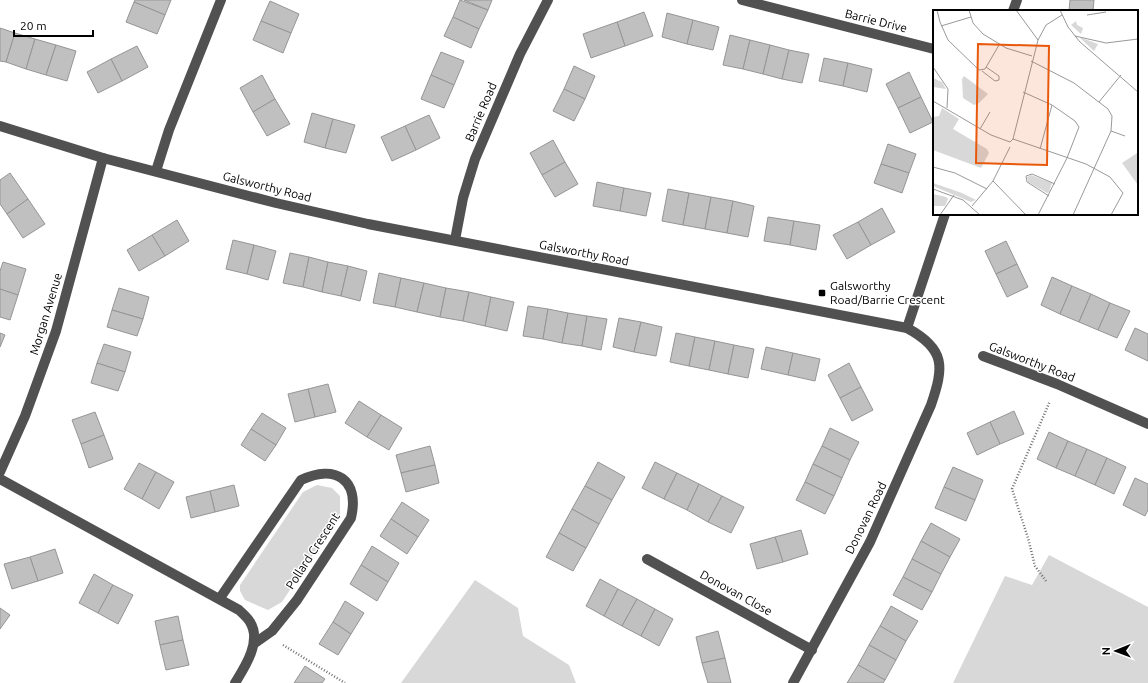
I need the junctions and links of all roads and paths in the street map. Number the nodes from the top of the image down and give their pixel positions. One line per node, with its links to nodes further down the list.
1 (221, 0): 9 (street)
2 (548, 0): 11 (street, Barrie Road)
3 (742, 0): 6 (street, Barrie Drive)
4 (1017, 0): 5 (street)
5 (1013, 10)
6 (933, 49)
7 (0, 126): 8 (street, Galsworthy Road)
8 (103, 158): 9 (street, Galsworthy Road); 17 (street, Morgan Avenue)
9 (156, 171): 11 (street, Galsworthy Road)
10 (945, 215): 12 (street)
11 (454, 240): 12 (street, Galsworthy Road)
12 (907, 328): 13 (street, Galsworthy Road)
13 (938, 356): 24 (street, Donovan Road)
14 (983, 356): 15 (street, Galsworthy Road)
15 (1057, 384): 16 (street, Galsworthy Road); 20 (path)
16 (1148, 424)
17 (0, 472)
18 (0, 479): 21 (street)
19 (647, 558): 24 (street, Donovan Close)
20 (1046, 581)
21 (220, 598): 22 (street, Pollard Crescent); 23 (street)
22 (272, 631): 23 (street, Pollard Crescent); 26 (path)
23 (254, 643): 25 (street)
24 (812, 650): 27 (street, Donovan Road)
25 (235, 683)
26 (345, 683)
27 (793, 683)

